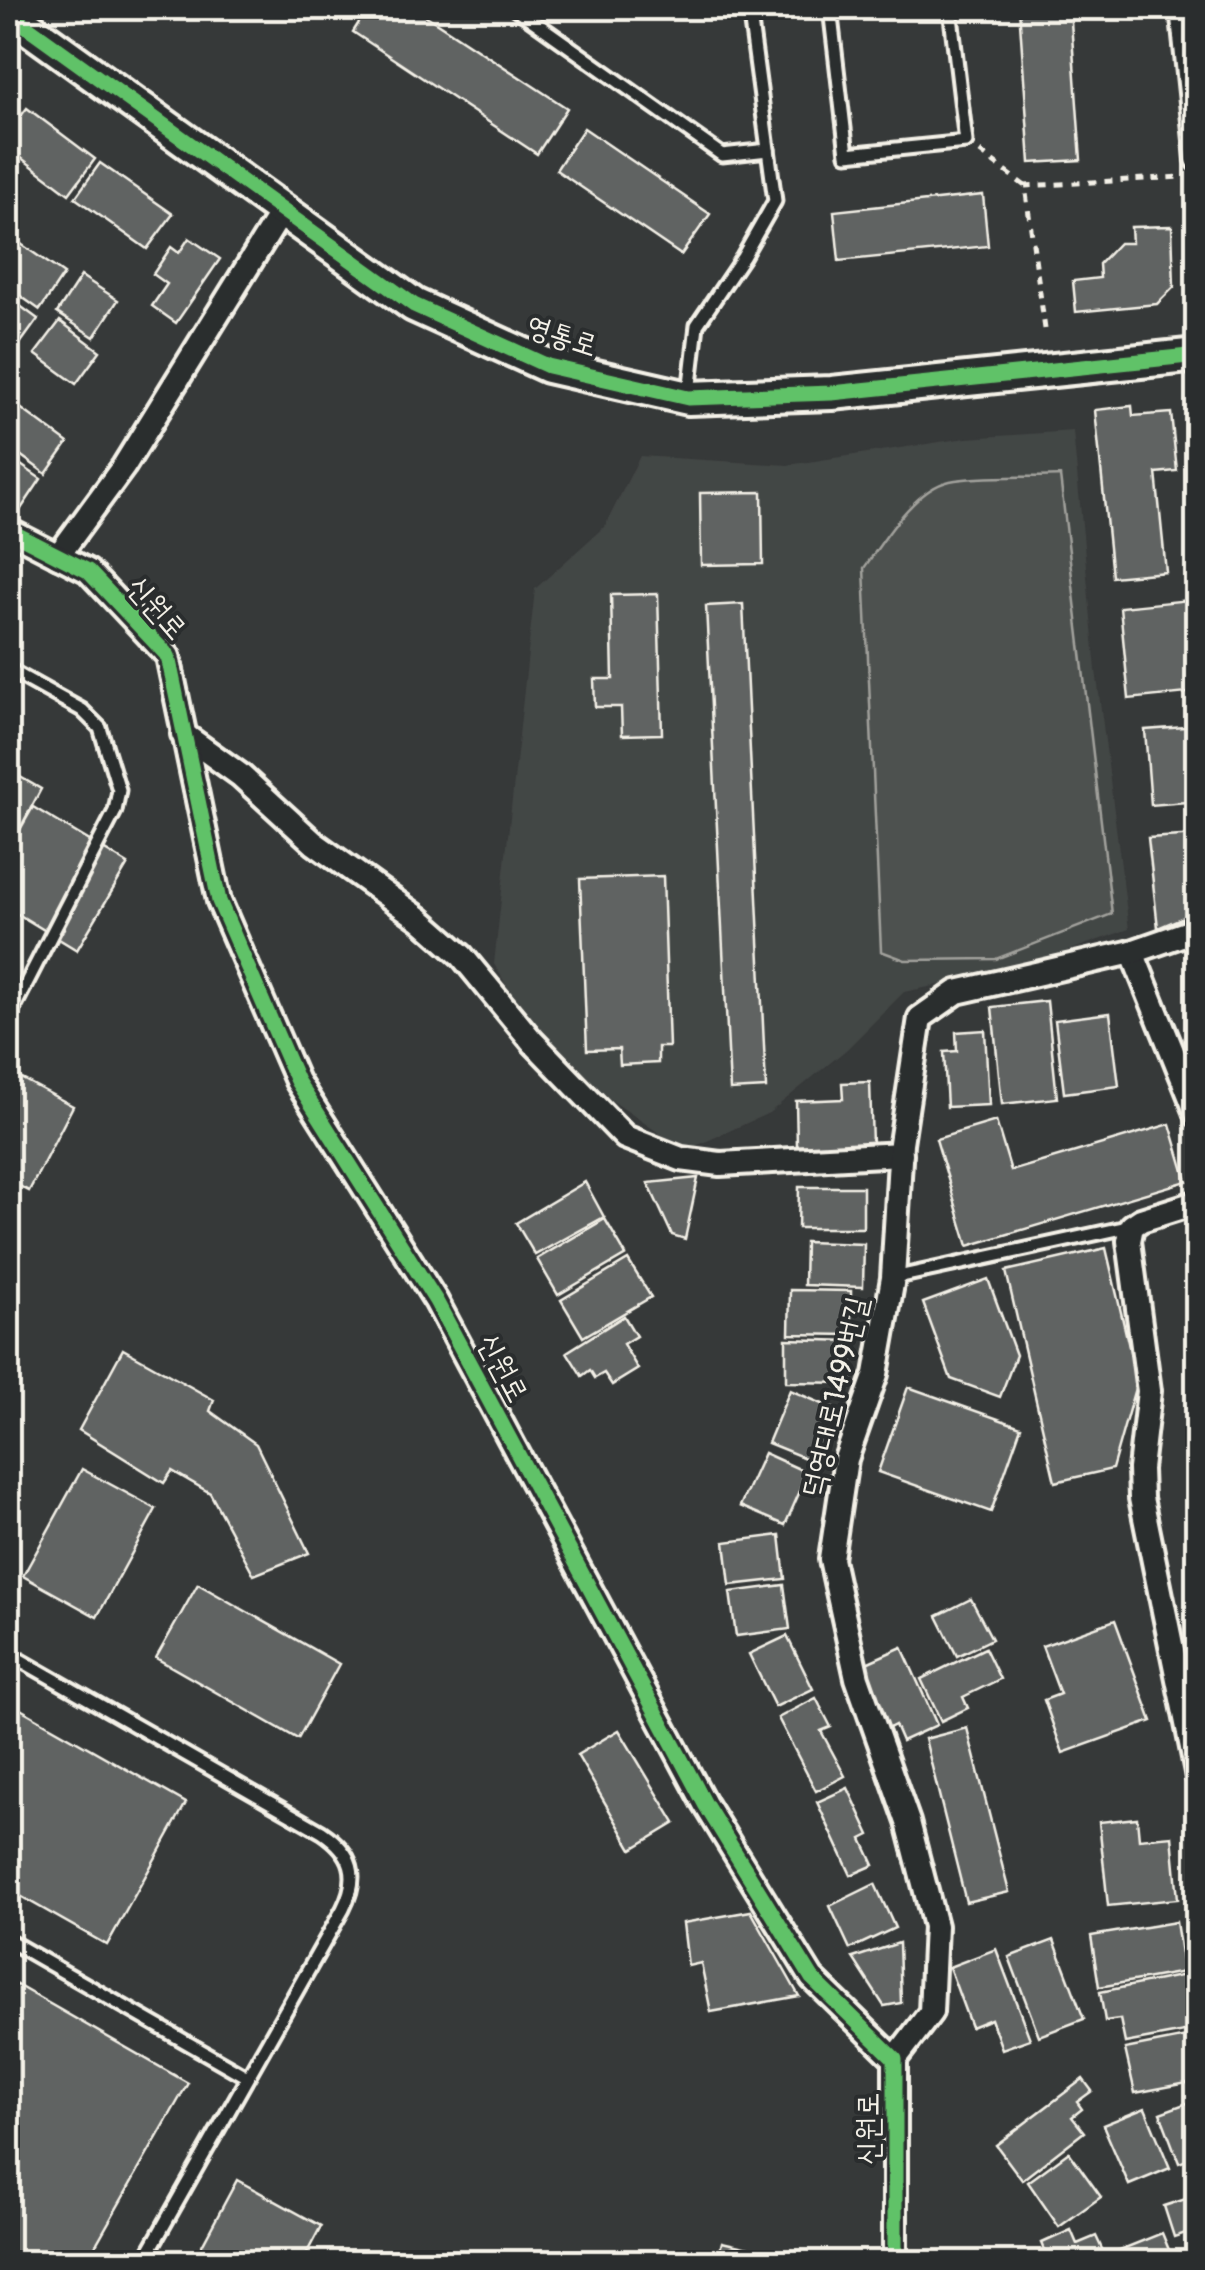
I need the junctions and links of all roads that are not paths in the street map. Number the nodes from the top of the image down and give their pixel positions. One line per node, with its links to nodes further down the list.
1 (514, 8): 7 (lane)
2 (826, 8): 3 (lane); 5 (lane)
3 (950, 8)
4 (1182, 8): 8 (street)
5 (749, 11): 7 (lane)
6 (8, 13): 9 (street, 영통로)
7 (768, 150): 11 (lane)
8 (1198, 159)
9 (282, 211): 11 (street, 영통로); 13 (street)
10 (1198, 355): 11 (street, 영통로)
11 (688, 398)
12 (8, 530): 13 (street, 신원로)
13 (58, 556): 15 (street, 신원로)
14 (8, 668): 18 (lane)
15 (183, 734): 20 (street); 27 (street, 신원로)
16 (1198, 929): 17 (street, 덕영대로1499번길)
17 (1132, 952): 19 (street); 20 (street, 덕영대로1499번길)
18 (8, 1019)
19 (1198, 1116)
20 (901, 1154): 23 (street, 덕영대로1499번길)
21 (1198, 1202): 22 (street)
22 (1132, 1226): 23 (lane); 25 (street)
23 (894, 1278): 27 (street, 덕영대로1499번길)
24 (8, 1653): 28 (lane)
25 (1198, 1777)
26 (8, 1940): 28 (lane)
27 (895, 2059): 30 (street, 신원로)
28 (248, 2077): 29 (lane)
29 (143, 2262)
30 (896, 2262)

